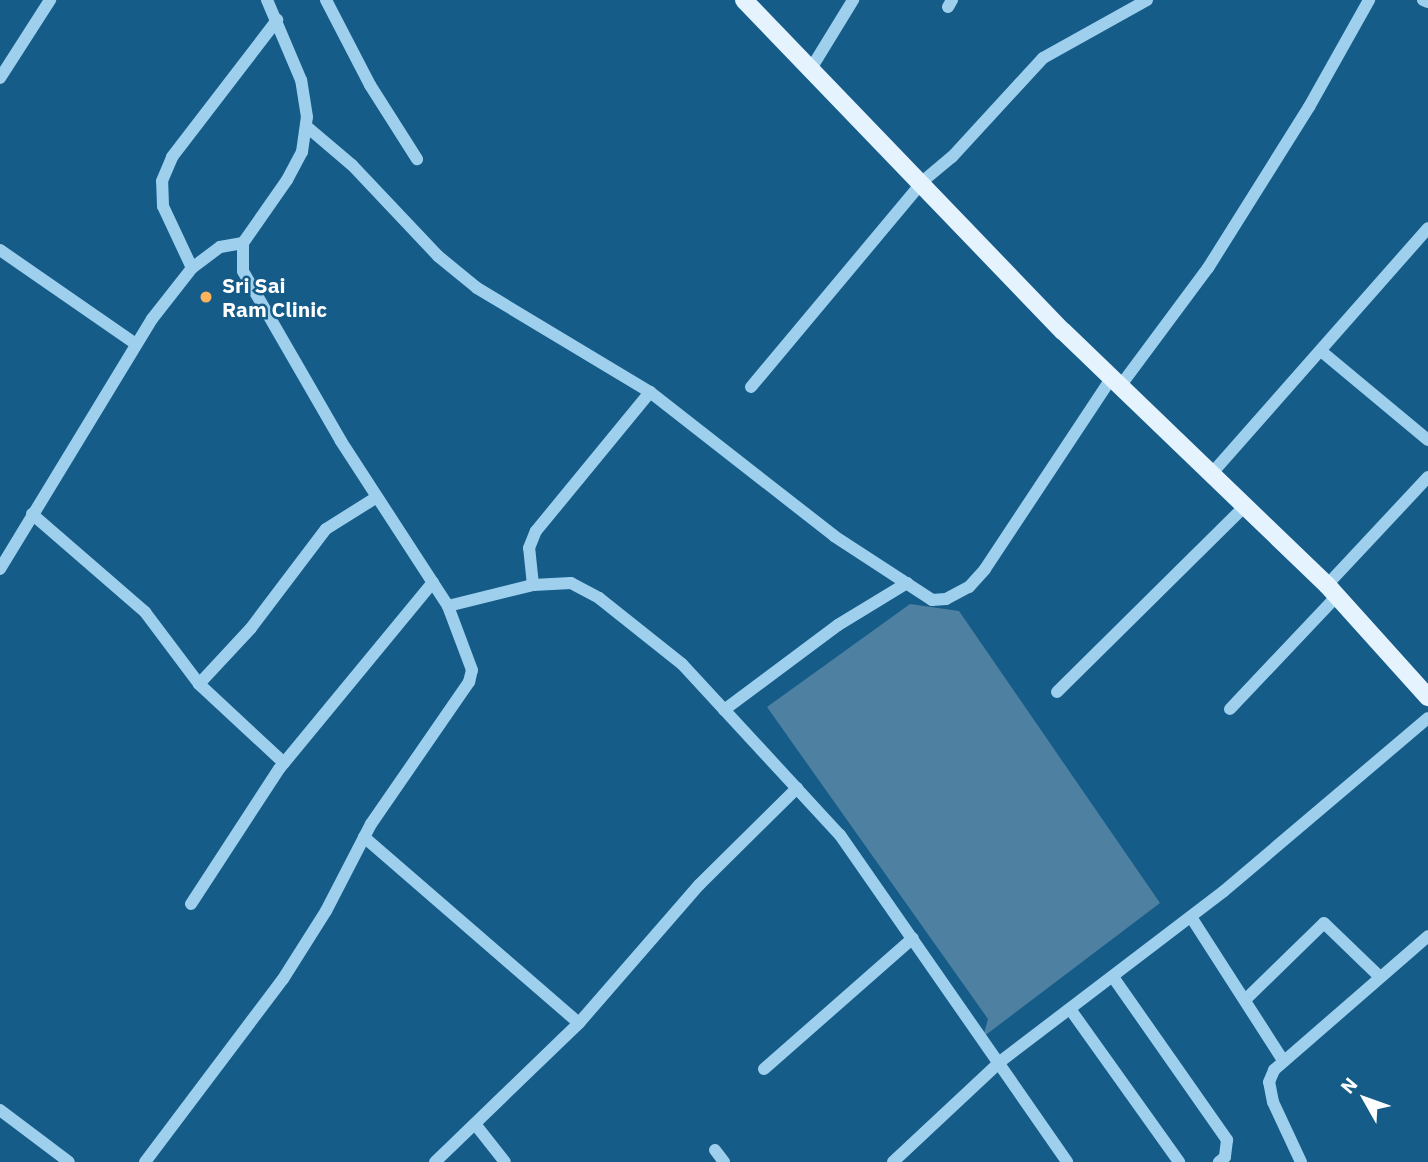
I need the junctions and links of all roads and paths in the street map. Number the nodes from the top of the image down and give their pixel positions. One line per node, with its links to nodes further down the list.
1 (50, 0): 12 (street)
2 (267, 0): 10 (street)
3 (326, 0): 14 (street)
4 (744, 0): 11 (main road)
5 (853, 0): 11 (street)
6 (1147, 0): 15 (street)
7 (1369, 0): 22 (street)
8 (1423, 0): 9 (street)
9 (1428, 2)
10 (277, 20): 13 (street); 19 (street)
11 (812, 67): 15 (main road)
12 (0, 78)
13 (306, 126): 17 (street); 24 (street)
14 (417, 159)
15 (923, 181): 22 (main road); 23 (street)
16 (1428, 228): 21 (street)
17 (243, 243): 19 (street); 28 (street)
18 (0, 250): 20 (street)
19 (192, 268): 20 (street)
20 (136, 344): 30 (street)
21 (1321, 351): 25 (street); 26 (street)
22 (1117, 381): 26 (main road); 33 (street)
23 (751, 387)
24 (650, 392): 33 (street); 34 (street)
25 (1428, 440)
26 (1213, 472): 29 (main road)
27 (1428, 477): 35 (street)
28 (377, 497): 32 (street); 37 (street)
29 (1246, 505): 35 (main road); 39 (street)
30 (32, 514): 31 (street); 37 (street)
31 (0, 569)
32 (433, 582): 36 (street); 43 (street)
33 (906, 583): 41 (street)
34 (533, 585): 36 (street); 41 (street)
35 (1332, 591): 38 (main road); 40 (street)
36 (448, 606): 45 (street)
37 (198, 684): 43 (street)
38 (1425, 687)
39 (1057, 692)
40 (1230, 709)
41 (724, 710): 44 (street)
42 (1428, 718): 47 (street)
43 (284, 763): 46 (street)
44 (797, 788): 49 (street); 54 (street)
45 (364, 837): 54 (street); 62 (street)
46 (191, 904)
47 (1191, 917): 50 (street); 52 (street)
48 (1428, 936): 51 (street)
49 (913, 937): 56 (street); 57 (street)
50 (1113, 977): 53 (street); 69 (street)
51 (1380, 977): 52 (street); 55 (street)
52 (1244, 1000): 55 (street)
53 (1070, 1009): 56 (street); 68 (street)
54 (579, 1023): 59 (street)
55 (1282, 1059): 70 (street)
56 (1001, 1061): 66 (street); 67 (street)
57 (764, 1069)
58 (0, 1110): 61 (street)
59 (475, 1124): 63 (street); 64 (street)
60 (715, 1150): 65 (street)
61 (69, 1162)
62 (145, 1162)
63 (436, 1162)
64 (505, 1162)
65 (724, 1162)
66 (893, 1162)
67 (1067, 1162)
68 (1178, 1162)
69 (1219, 1162)
70 (1301, 1162)

